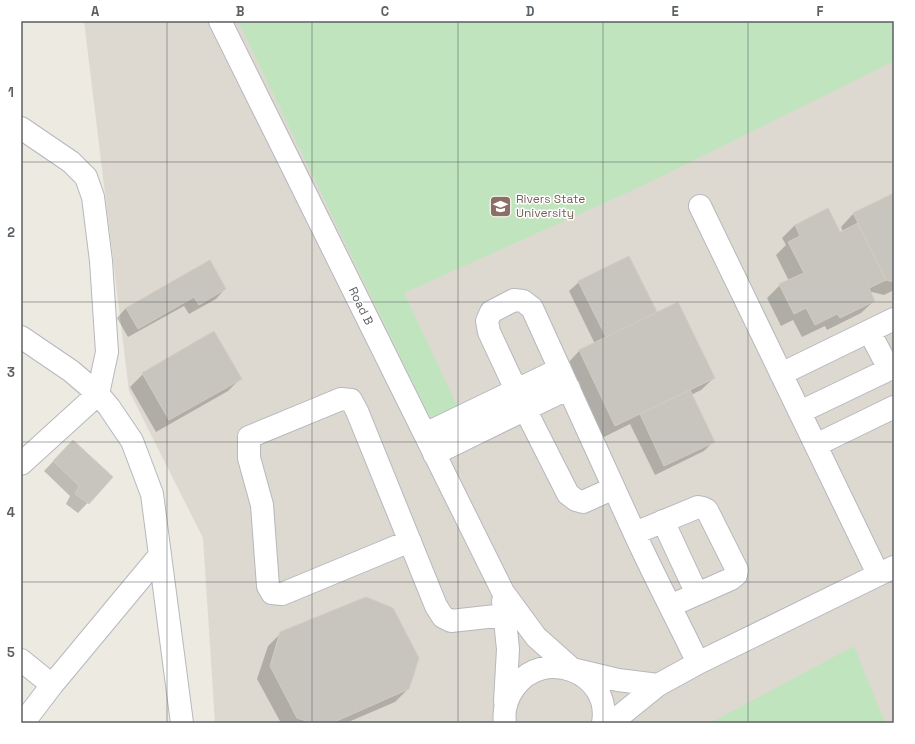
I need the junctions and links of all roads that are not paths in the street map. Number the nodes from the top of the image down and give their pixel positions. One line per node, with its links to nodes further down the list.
1 (220, 21): 15 (street, Road B)
2 (21, 128): 11 (street)
3 (700, 206): 8 (street)
4 (894, 319): 5 (street)
5 (869, 331): 7 (street); 8 (street)
6 (21, 337): 11 (street)
7 (892, 368): 14 (street)
8 (781, 374): 14 (street)
9 (564, 379): 10 (street); 10 (street); 13 (street); 19 (street)
10 (517, 389): 13 (street); 15 (street)
11 (98, 394): 18 (street); 23 (street)
12 (894, 407): 16 (street)
13 (525, 409): 17 (street); 19 (street)
14 (800, 412): 16 (street)
15 (424, 434): 17 (street, Road B)
16 (816, 445): 24 (street)
17 (434, 454): 25 (street, Road B)
18 (21, 464)
19 (614, 488): 21 (street)
20 (663, 521): 21 (street); 26 (street); 26 (street)
21 (635, 533): 27 (street)
22 (410, 541): 22 (street); 28 (street)
23 (160, 555): 32 (street); 36 (street)
24 (886, 570): 30 (street)
25 (503, 592): 28 (street); 31 (street)
26 (698, 594): 27 (street)
27 (670, 606): 30 (street)
28 (505, 615): 34 (street)
29 (21, 660): 32 (street)
30 (698, 663): 33 (street)
31 (572, 669): 33 (street); 34 (street); 37 (street)
32 (52, 685): 35 (street)
33 (658, 685): 38 (street)
34 (505, 716)
35 (23, 723)
36 (182, 723)
37 (603, 723)
38 (611, 723)

